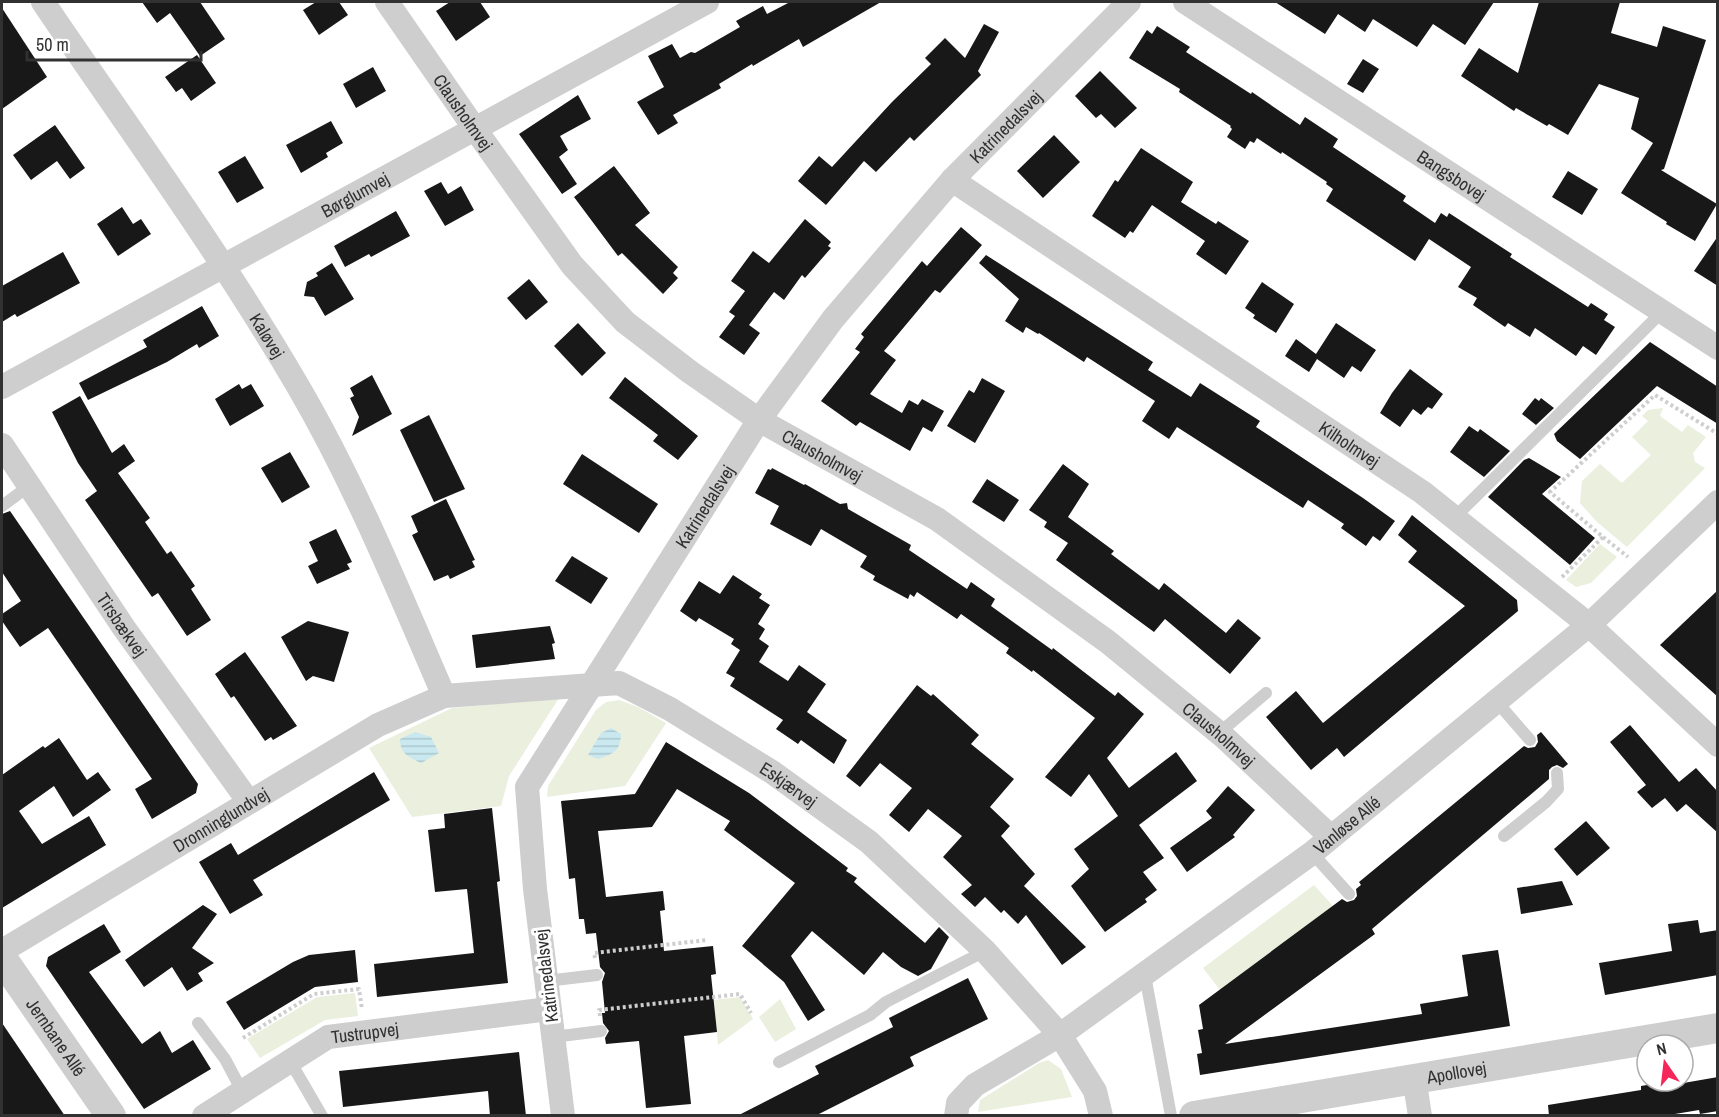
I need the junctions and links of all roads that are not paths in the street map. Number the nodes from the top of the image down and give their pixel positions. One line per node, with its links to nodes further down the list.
1 (42, 2): 8 (street, Kaløvej)
2 (387, 2): 6 (street, Clausholmvej)
3 (707, 2): 6 (street, Børglumvej)
4 (1129, 2): 7 (street, Katrinedalsvej)
5 (1185, 2): 9 (street, Bangsbovej)
6 (475, 129): 8 (street, Børglumvej); 12 (street, Clausholmvej)
7 (952, 180): 12 (street, Katrinedalsvej); 17 (street, Kilholmvej)
8 (223, 266): 11 (street, Børglumvej); 21 (street, Kaløvej)
9 (1662, 312): 10 (street, Bangsbovej); 17 (lane)
10 (1718, 348)
11 (2, 387)
12 (759, 420): 19 (street, Katrinedalsvej); 23 (street, Clausholmvej)
13 (2, 445): 14 (street, Tirsbækvej)
14 (29, 486): 16 (lane); 27 (street, Tirsbækvej)
15 (1718, 502): 18 (street, Vanløse Allé)
16 (2, 506)
17 (1454, 518): 18 (street, Kilholmvej)
18 (1589, 625): 22 (street, Vanløse Allé); 25 (street, Kilholmvej)
19 (590, 686): 21 (street, Eskjærvej); 32 (street, Eskjærvej); 36 (street, Katrinedalsvej)
20 (1266, 693): 23 (lane)
21 (444, 696): 27 (street, Dronninglundvej)
22 (1497, 702): 24 (lane); 29 (street, Vanløse Allé)
23 (1219, 733): 29 (street, Clausholmvej)
24 (1530, 740)
25 (1718, 745)
26 (1557, 772): 28 (lane)
27 (249, 802): 33 (street, Dronninglundvej)
28 (1504, 836)
29 (1331, 837): 30 (street, Vanløse Allé)
30 (1312, 853): 31 (lane); 35 (street, Vanløse Allé)
31 (1349, 894)
32 (986, 951): 41 (street, Eskjærvej); 44 (lane)
33 (3, 964): 48 (street, Jernbane Allé)
34 (597, 975): 36 (lane)
35 (1145, 975): 41 (street, Vanløse Allé); 54 (lane)
36 (546, 981): 37 (street, Katrinedalsvej)
37 (549, 1009): 42 (street, Katrinedalsvej); 43 (street, Tustrupvej)
38 (198, 1023): 46 (lane)
39 (1718, 1028): 45 (street, Apollovej)
40 (601, 1030): 42 (lane)
41 (1060, 1035): 52 (street, Vanløse Allé); 53 (street)
42 (553, 1036): 51 (street, Katrinedalsvej)
43 (290, 1061): 46 (street, Tustrupvej); 50 (lane)
44 (779, 1062)
45 (1414, 1077): 47 (street, Apollovej); 56 (street)
46 (242, 1091): 49 (street, Tustrupvej)
47 (1232, 1113): 55 (street, Apollovej)
48 (111, 1116)
49 (204, 1116)
50 (322, 1116)
51 (563, 1116)
52 (956, 1116)
53 (1101, 1116)
54 (1171, 1116)
55 (1194, 1116)
56 (1420, 1116)

